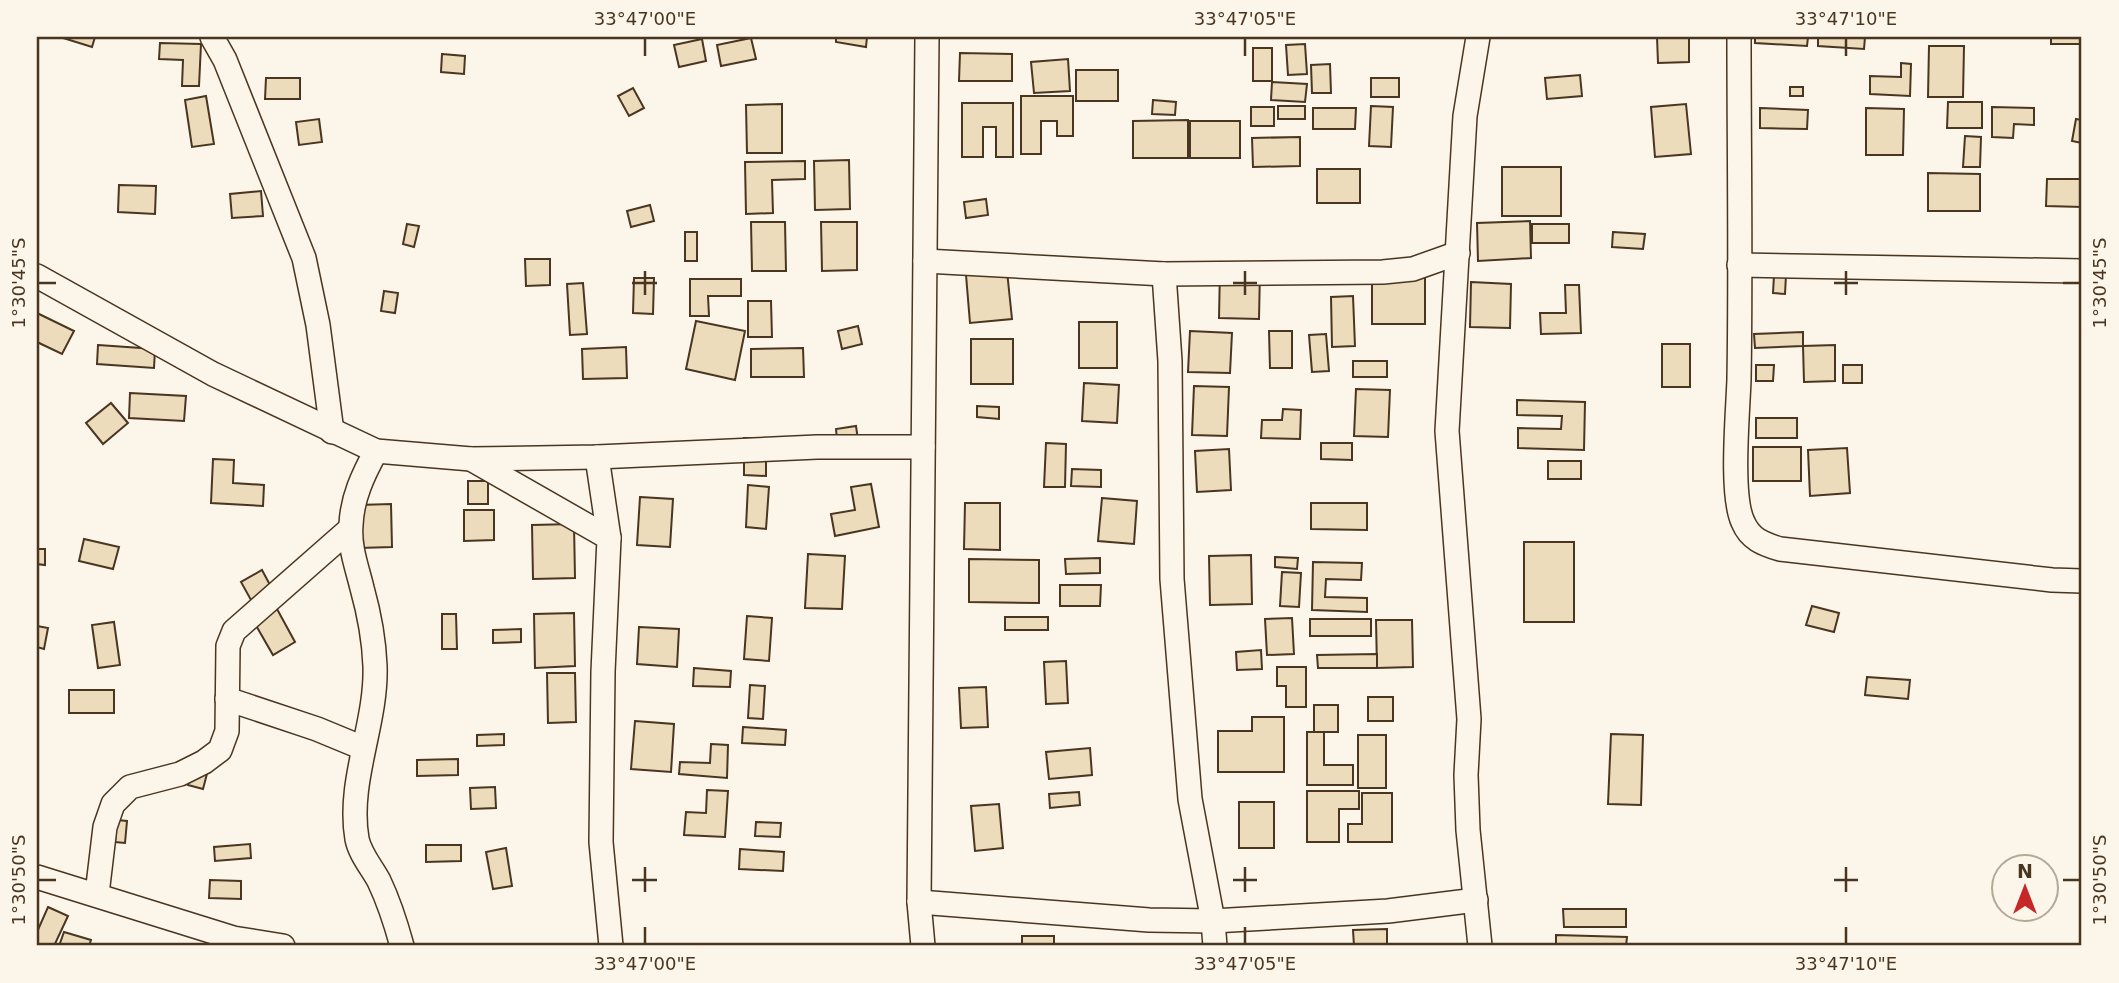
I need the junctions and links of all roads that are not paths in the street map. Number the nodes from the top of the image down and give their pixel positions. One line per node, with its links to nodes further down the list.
1 (212, 37): 11 (street)
2 (927, 37): 6 (street)
3 (1478, 37): 5 (street)
4 (1739, 37): 7 (street)
5 (1458, 253): 9 (street); 23 (street)
6 (925, 261): 9 (street); 12 (street)
7 (1739, 265): 8 (street); 18 (street)
8 (2082, 271)
9 (1164, 274): 25 (street)
10 (37, 276): 11 (street)
11 (332, 432): 13 (street)
12 (923, 447): 14 (street); 24 (street)
13 (376, 451): 15 (street); 16 (street)
14 (597, 457): 15 (street); 17 (street)
15 (471, 459): 17 (street)
16 (350, 529): 19 (street); 20 (street)
17 (608, 538): 28 (street)
18 (2082, 581)
19 (227, 699): 20 (street); 22 (street)
20 (363, 748): 27 (street)
21 (37, 877): 22 (street)
22 (96, 894): 26 (street)
23 (1476, 900): 25 (street); 31 (street)
24 (919, 902): 25 (street); 29 (street)
25 (1213, 921): 30 (street)
26 (283, 946)
27 (402, 946)
28 (611, 946)
29 (923, 946)
30 (1215, 946)
31 (1480, 946)

